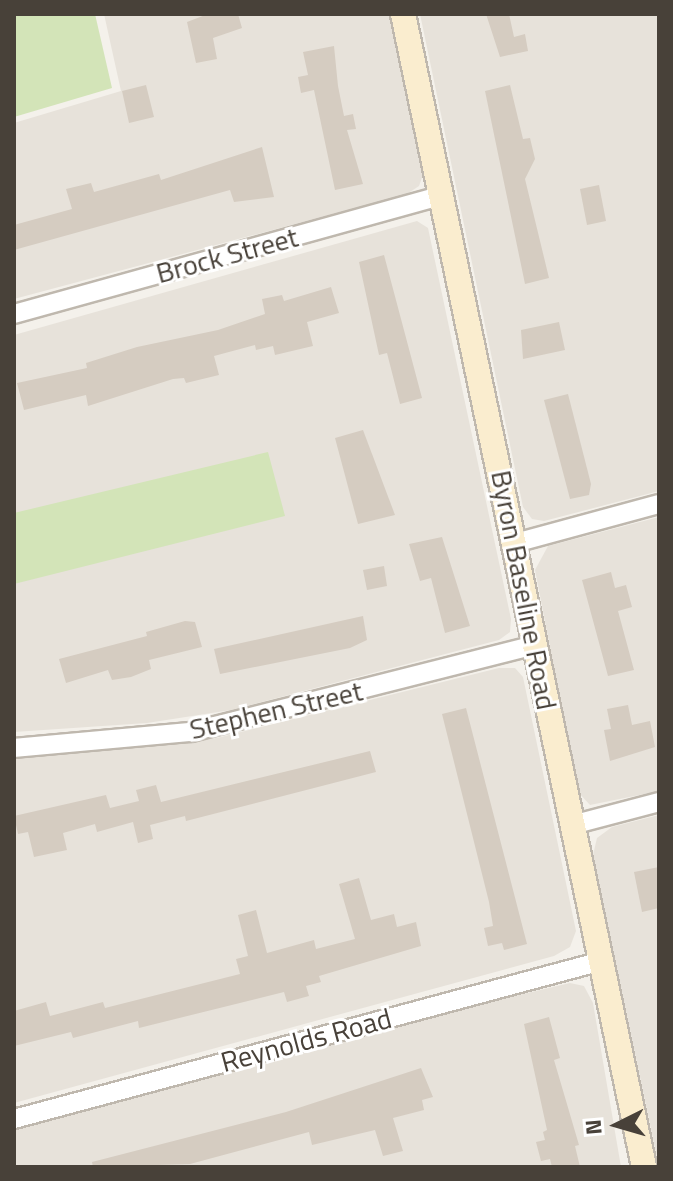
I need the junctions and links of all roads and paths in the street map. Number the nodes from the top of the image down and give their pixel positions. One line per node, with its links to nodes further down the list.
1 (403, 14): 2 (main road, Byron Baseline Road)
2 (440, 196): 3 (street, Brock Street); 5 (main road, Byron Baseline Road)
3 (14, 314)
4 (659, 504): 5 (street)
5 (515, 543): 6 (main road, Byron Baseline Road)
6 (534, 645): 7 (street, Stephen Street); 9 (main road, Byron Baseline Road)
7 (14, 748)
8 (659, 802): 9 (street)
9 (572, 825): 10 (main road, Byron Baseline Road)
10 (598, 962): 11 (street, Reynolds Road); 12 (main road, Byron Baseline Road)
11 (14, 1119)
12 (644, 1167)

